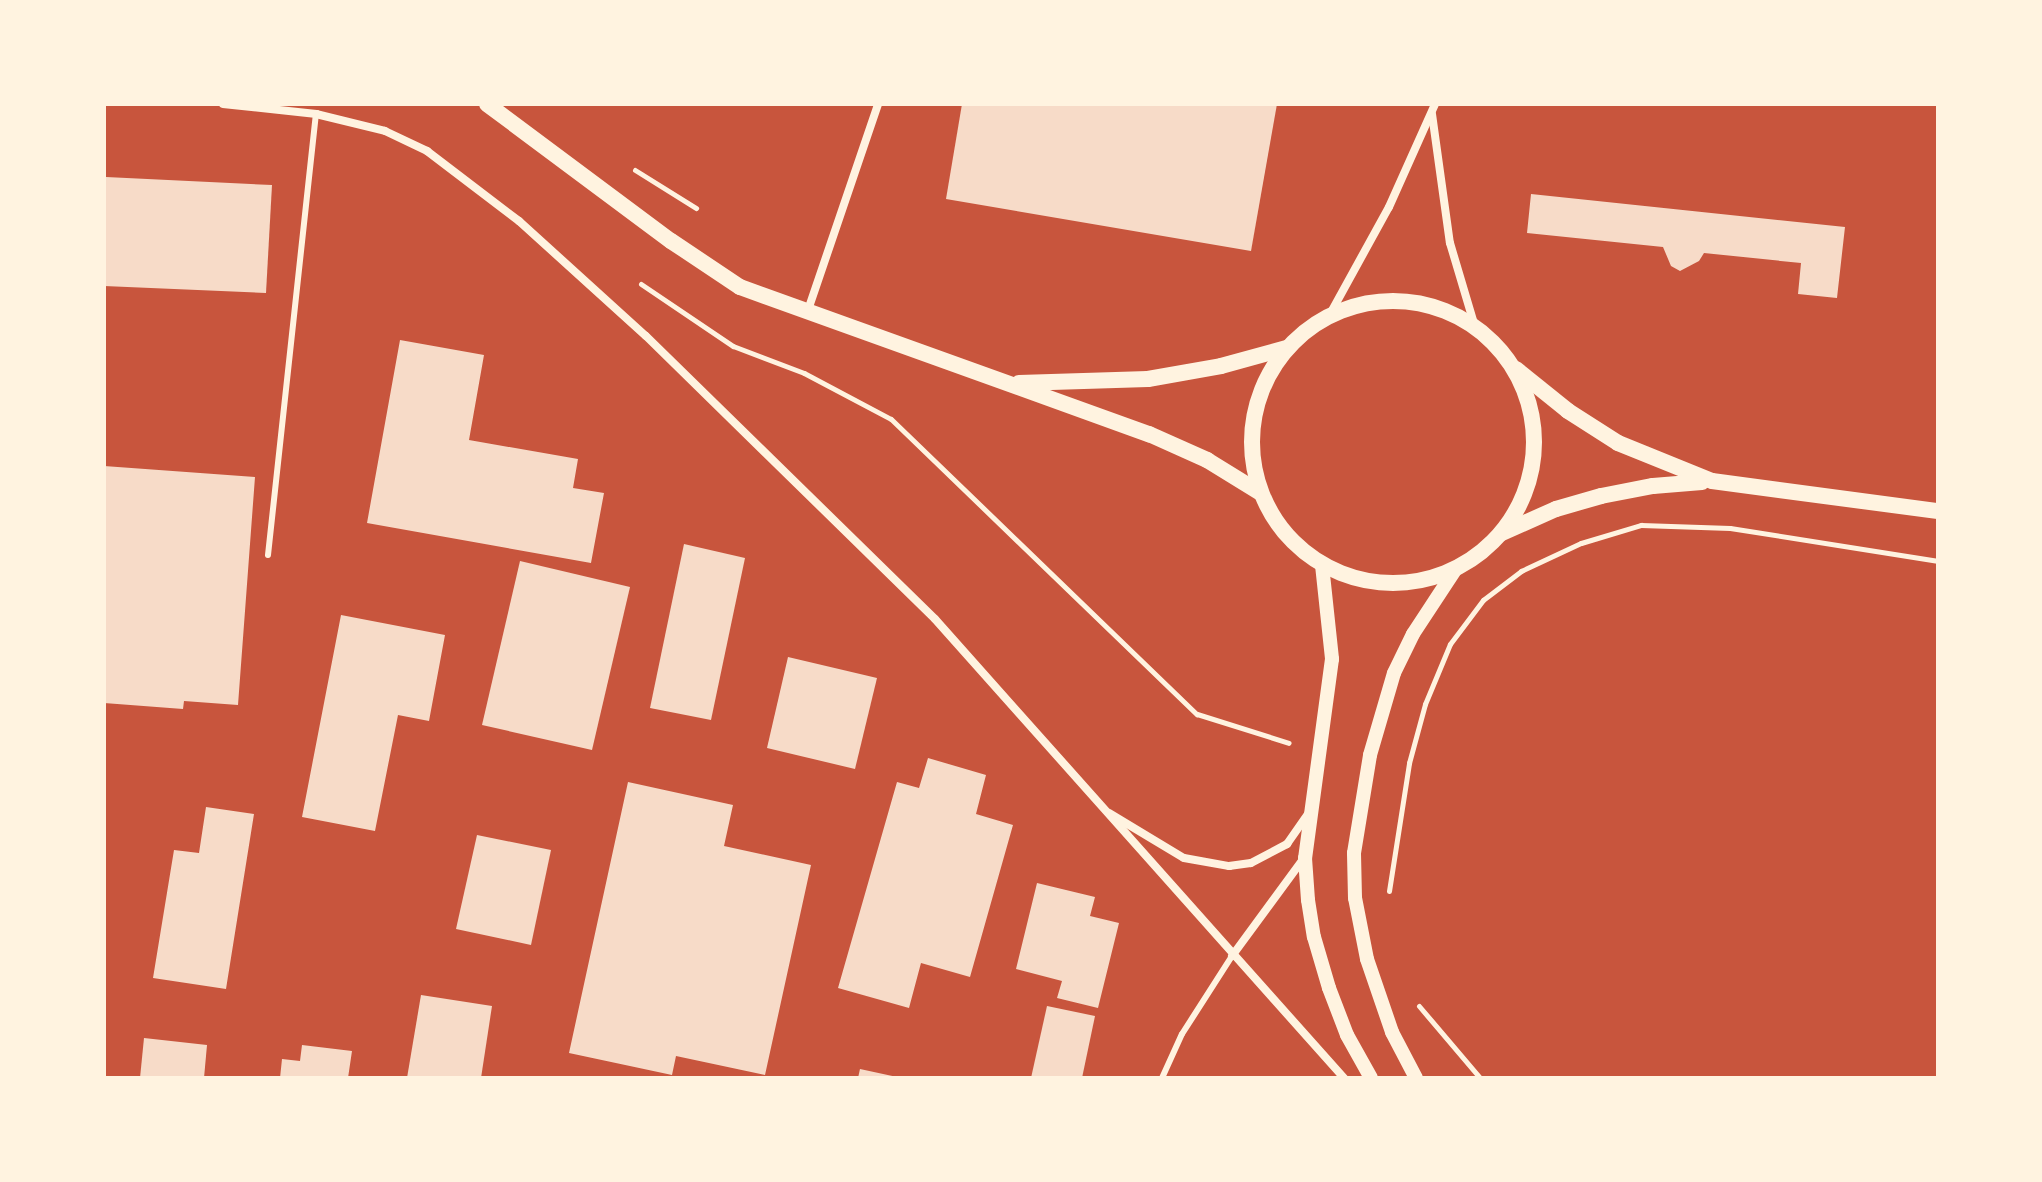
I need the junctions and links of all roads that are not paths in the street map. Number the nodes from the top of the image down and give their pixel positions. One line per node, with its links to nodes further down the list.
1 (223, 104): 6 (street)
2 (312, 104): 6 (street)
3 (487, 104): 7 (main road)
4 (878, 104): 7 (street)
5 (1433, 109): 8 (street); 9 (street)
6 (316, 114): 17 (lane); 20 (street)
7 (806, 314): 12 (main road)
8 (1329, 316): 9 (main road); 10 (main road)
9 (1475, 327): 11 (main road)
10 (1287, 348): 12 (main road); 14 (main road)
11 (1514, 368): 13 (main road); 16 (main road)
12 (1006, 382): 14 (main road)
13 (1712, 481): 15 (main road); 16 (main road)
14 (1259, 492): 18 (main road)
15 (1938, 511)
16 (1502, 533): 19 (main road)
17 (268, 555)
18 (1322, 565): 19 (main road); 21 (street)
19 (1455, 570): 27 (street)
20 (1101, 808): 21 (street); 23 (street)
21 (1310, 812): 22 (street)
22 (1305, 858): 23 (street); 26 (street)
23 (1232, 956): 24 (lane); 25 (street)
24 (1162, 1078)
25 (1344, 1078)
26 (1371, 1078)
27 (1416, 1078)

